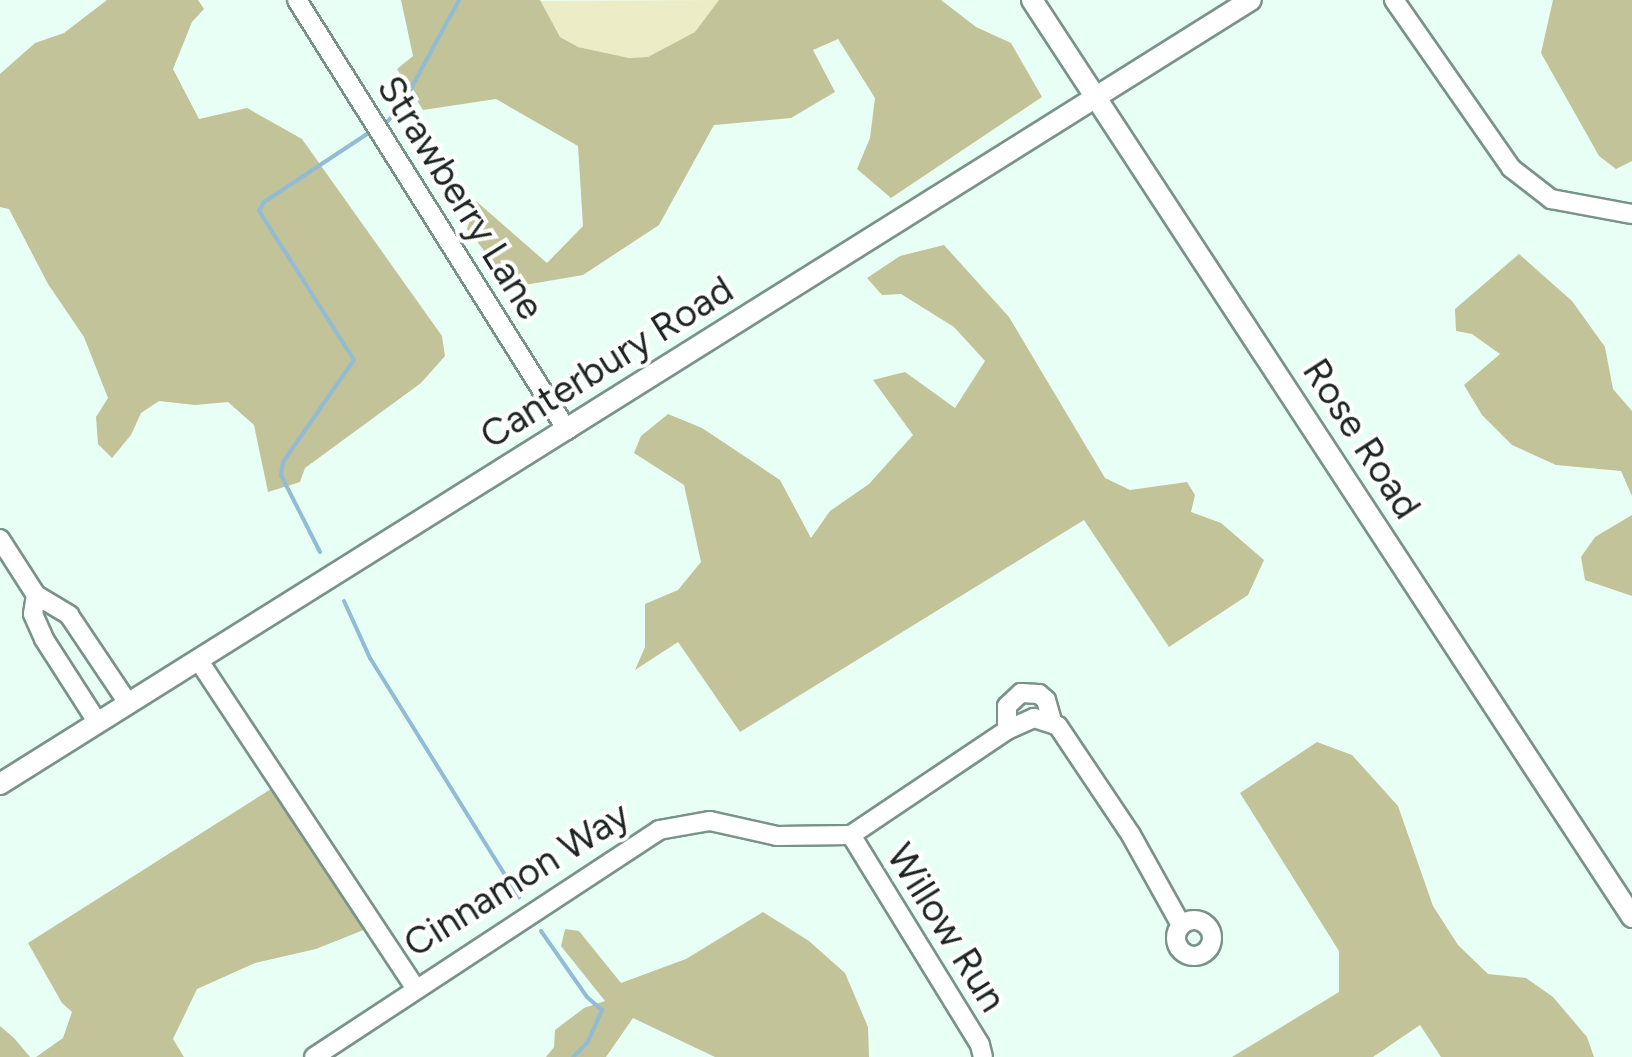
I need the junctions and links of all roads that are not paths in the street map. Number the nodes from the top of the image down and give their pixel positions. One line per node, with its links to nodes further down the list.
1 (297, 0): 7 (street, Strawberry Lane)
2 (1032, 0): 5 (street, Rose Road)
3 (1251, 0): 5 (street, Canterbury Road)
4 (1394, 0): 6 (street)
5 (1096, 99): 7 (street, Canterbury Road); 17 (street, Rose Road)
6 (1632, 214)
7 (567, 430): 10 (street, Canterbury Road)
8 (0, 539): 9 (street)
9 (36, 594): 11 (street); 13 (street)
10 (200, 660): 11 (street, Canterbury Road); 19 (street, Cinnamon Way)
11 (128, 703): 13 (street, Canterbury Road)
12 (1052, 721): 14 (street); 14 (street); 18 (street)
13 (98, 722): 15 (street, Canterbury Road)
14 (1007, 730): 16 (street)
15 (0, 784)
16 (851, 835): 19 (street, Cinnamon Way); 21 (street, Willow Run)
17 (1632, 917)
18 (1181, 926)
19 (416, 989): 20 (street)
20 (314, 1057)
21 (983, 1057)

